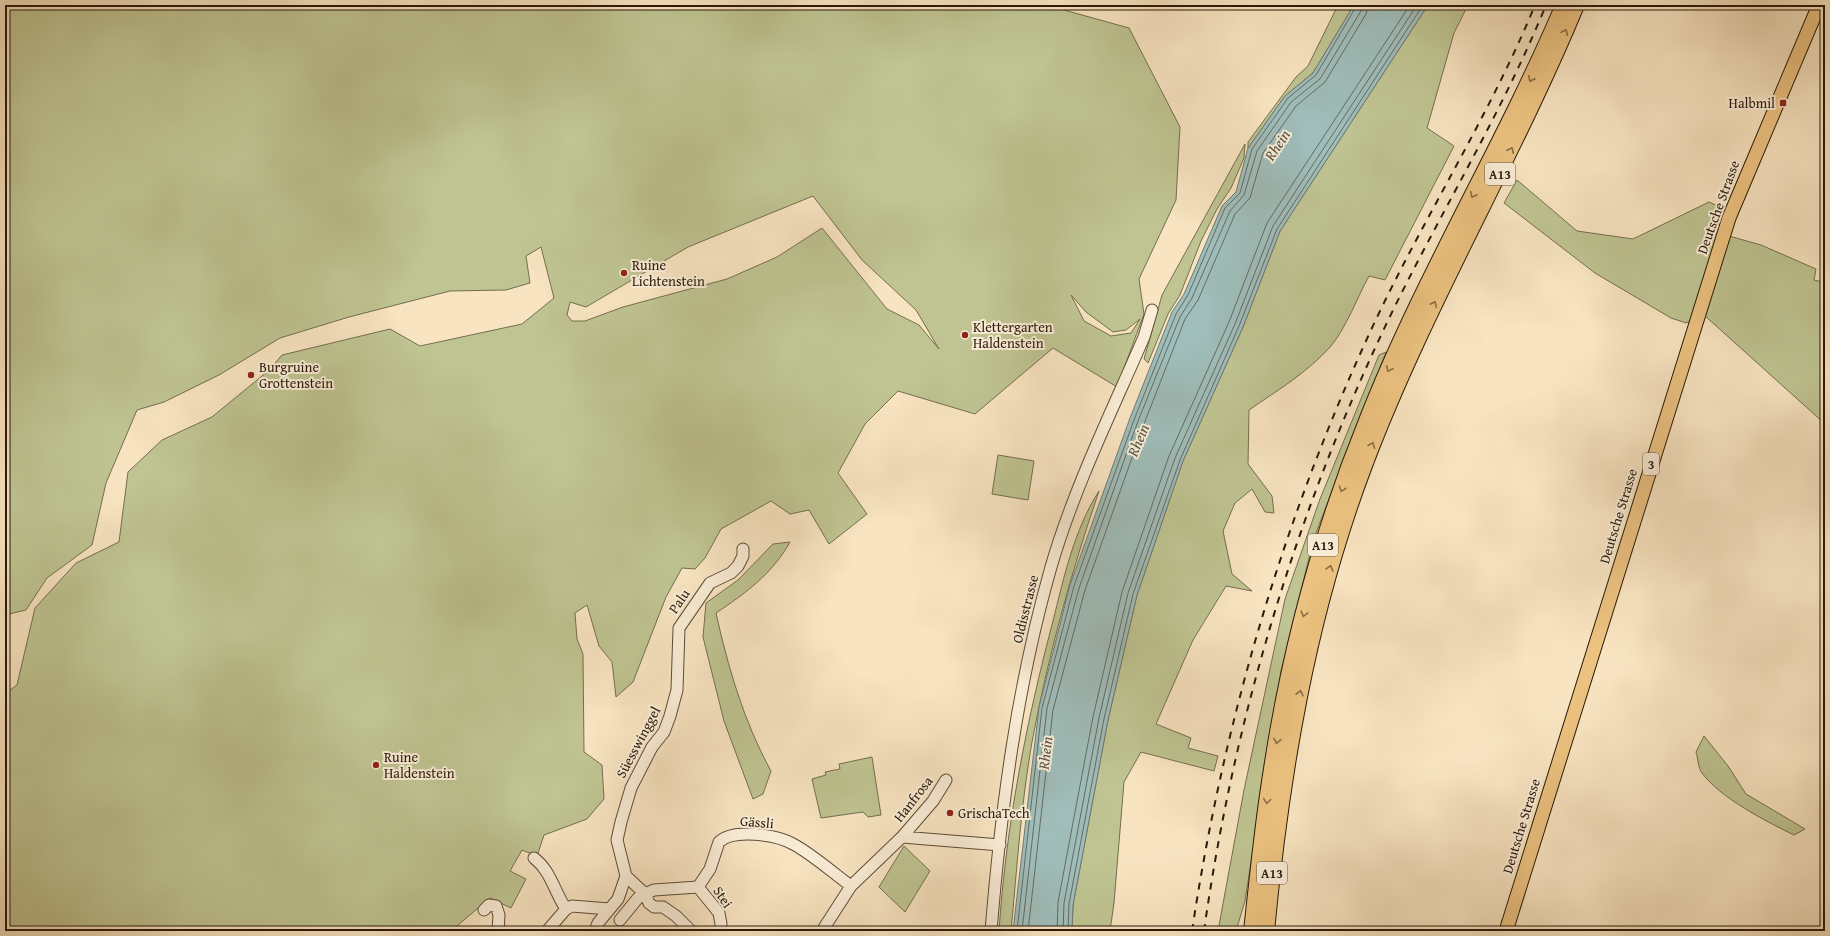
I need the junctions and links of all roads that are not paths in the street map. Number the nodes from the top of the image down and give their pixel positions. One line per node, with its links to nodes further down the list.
1 (1564, 5): 9 (highway, A13, one-way to 9)
2 (1576, 5): 8 (highway, A13, one-way to 2)
3 (1819, 5): 32 (main road, Deutsche Strasse / 3)
4 (1152, 310): 11 (street, Oldisstrasse)
5 (743, 549): 6 (street, Palu)
6 (677, 690): 13 (street, Süesswinggel)
7 (946, 780): 10 (street, Hanfrosa)
8 (1278, 814): 30 (highway, A13); 31 (highway, A13)
9 (1262, 835): 28 (highway, A13); 29 (highway, A13)
10 (902, 836): 11 (street); 14 (street, Hanfrosa)
11 (1000, 845): 27 (street, Oldisstrasse)
12 (534, 858): 17 (street)
13 (626, 876): 16 (street); 18 (street)
14 (851, 886): 15 (street, Gässli); 26 (street, Hanfrosa)
15 (698, 887): 16 (street); 21 (street, Stei)
16 (649, 892): 20 (street); 25 (street)
17 (566, 909): 18 (street); 23 (street)
18 (609, 909): 24 (street)
19 (484, 910): 22 (street)
20 (620, 920)
21 (721, 924)
22 (498, 931)
23 (547, 931)
24 (595, 931)
25 (691, 931)
26 (822, 931)
27 (991, 931)
28 (1244, 931)
29 (1252, 931)
30 (1266, 931)
31 (1273, 931)
32 (1506, 931)

